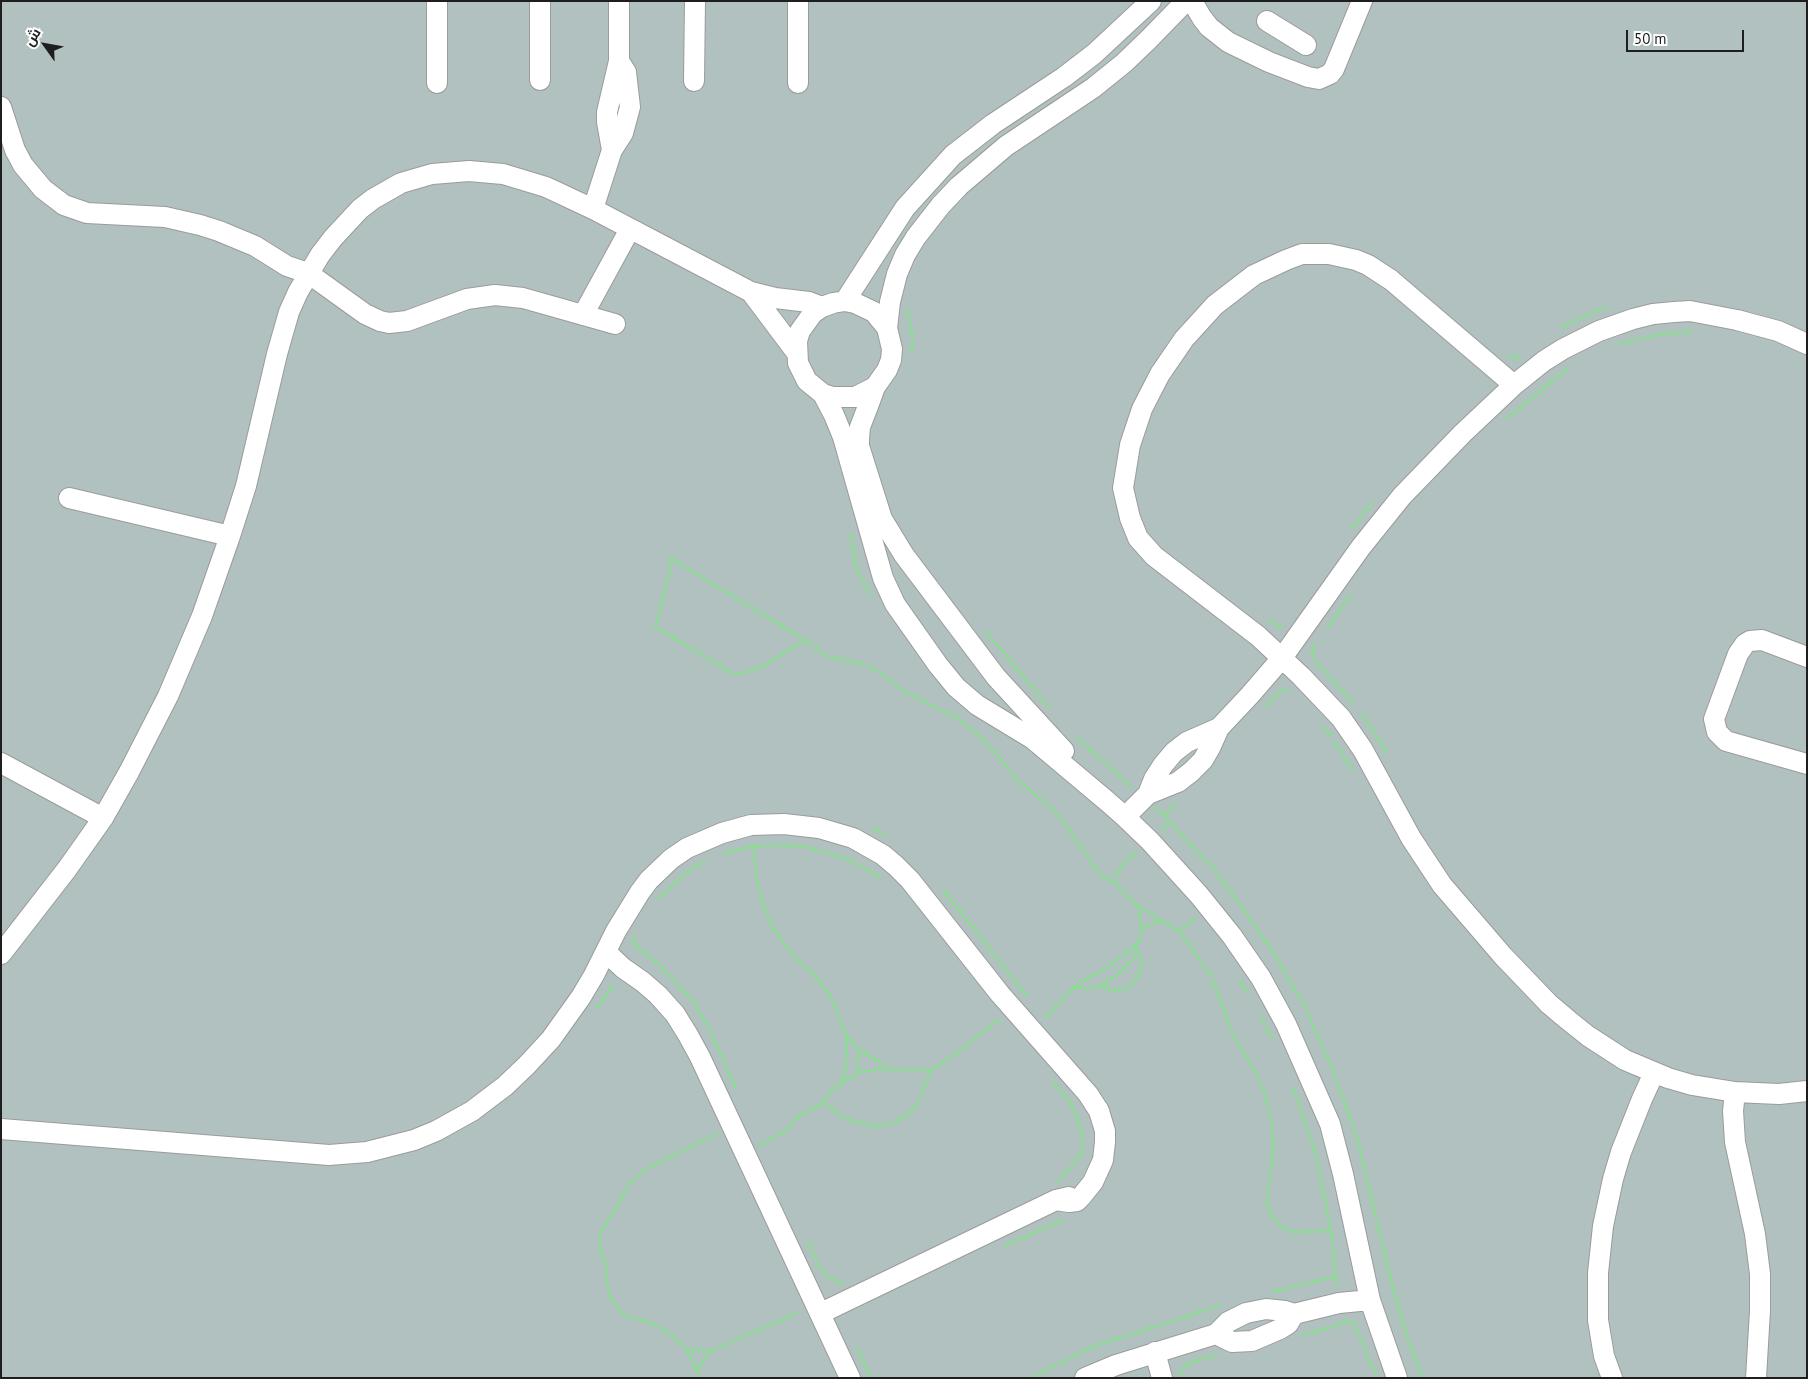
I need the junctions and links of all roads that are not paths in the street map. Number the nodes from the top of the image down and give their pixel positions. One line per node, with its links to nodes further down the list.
1 (437, 1): 16 (street)
2 (540, 1): 14 (street)
3 (619, 1): 19 (street)
4 (695, 1): 15 (street)
5 (798, 1): 17 (street)
6 (1151, 1): 23 (street)
7 (1186, 1): 27 (street)
8 (1192, 1): 13 (street)
9 (1362, 1): 13 (street)
10 (1267, 20): 11 (street)
11 (1286, 33): 12 (street); 13 (street)
12 (1306, 45)
13 (1269, 62)
14 (540, 80)
15 (694, 81)
16 (437, 83)
17 (798, 83)
18 (1, 107): 21 (street)
19 (593, 209): 20 (street); 21 (street)
20 (630, 229): 22 (street); 25 (street)
21 (308, 273): 25 (street); 35 (street)
22 (751, 292): 24 (street); 29 (street)
23 (845, 302): 24 (street); 27 (street)
24 (822, 307): 29 (street)
25 (583, 315): 26 (street)
26 (615, 324)
27 (887, 328): 31 (street)
28 (1807, 344): 30 (street)
29 (796, 352): 32 (street)
30 (1514, 385): 37 (street); 37 (street)
31 (875, 388): 32 (street); 33 (street)
32 (823, 394): 33 (street)
33 (863, 484): 40 (street); 40 (street)
34 (69, 498): 35 (street)
35 (230, 536): 42 (street)
36 (1807, 657): 39 (street)
37 (1282, 658): 41 (street); 45 (street)
38 (1, 763): 42 (street)
39 (1807, 764)
40 (1108, 802): 41 (street)
41 (1125, 817): 49 (street)
42 (102, 818): 44 (street)
43 (606, 952): 48 (street); 51 (street); 51 (street)
44 (1, 954)
45 (1654, 1073): 47 (street); 58 (street)
46 (1807, 1091): 47 (street)
47 (1735, 1092): 59 (street)
48 (1, 1129)
49 (1370, 1300): 50 (street); 57 (street)
50 (1294, 1314): 52 (street); 52 (street)
51 (812, 1317): 54 (street)
52 (1216, 1334): 53 (street)
53 (1155, 1352): 55 (street); 56 (street)
54 (850, 1378)
55 (1085, 1378)
56 (1162, 1378)
57 (1398, 1378)
58 (1612, 1378)
59 (1756, 1378)

